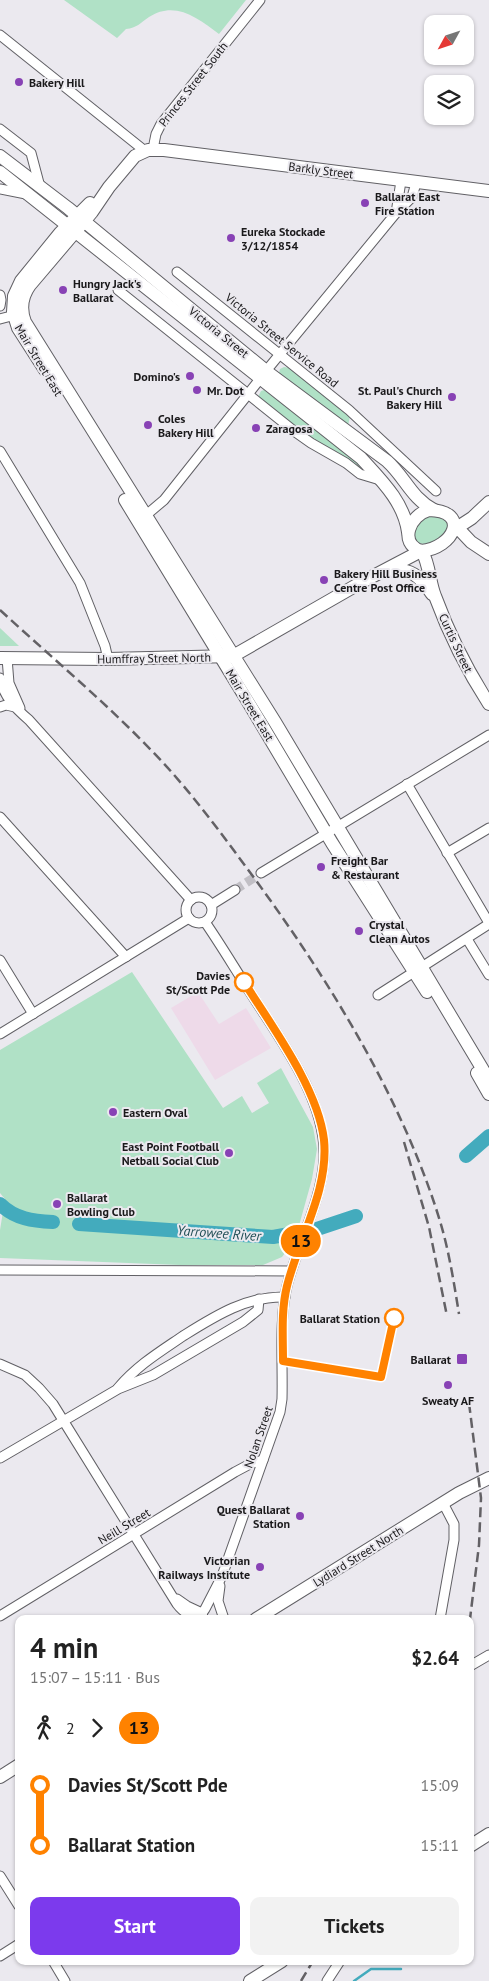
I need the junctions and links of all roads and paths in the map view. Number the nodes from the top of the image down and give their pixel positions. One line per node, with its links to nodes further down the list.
1 (260, 0): 4 (street, Princes Street South)
2 (0, 35): 4 (street)
3 (0, 129): 9 (street)
4 (149, 150): 7 (main road, Barkly Street); 14 (main road)
5 (0, 156): 9 (main road, Victoria Street)
6 (0, 172): 12 (main road, Victoria Street)
7 (401, 181): 8 (main road, Barkly Street); 13 (street)
8 (416, 183): 11 (main road, Barkly Street); 13 (street)
9 (40, 187): 14 (main road, Victoria Street)
10 (0, 189): 12 (street)
11 (489, 192)
12 (29, 194): 14 (main road, Victoria Street)
13 (396, 213): 21 (street)
14 (76, 223): 19 (main road); 22 (main road, Victoria Street)
15 (177, 272): 21 (street, Victoria Street Service Road)
16 (118, 290): 23 (street)
17 (0, 295): 18 (street)
18 (0, 306)
19 (18, 315): 20 (street); 31 (main road, Mair Street East); 39 (main road, Mair Street East)
20 (0, 319)
21 (280, 354): 22 (street); 24 (street, Victoria Street Service Road)
22 (263, 375): 23 (street); 25 (main road, Victoria Street); 27 (main road, Victoria Street)
23 (248, 394): 27 (street); 31 (street)
24 (363, 422): 25 (street); 28 (street, Victoria Street Service Road)
25 (351, 434): 30 (main road, Victoria Street)
26 (0, 451): 41 (street)
27 (384, 483): 33 (main road, Victoria Street)
28 (436, 491)
29 (483, 509): 32 (main road); 34 (main road)
30 (434, 510): 32 (main road); 33 (main road)
31 (145, 516): 39 (main road, Mair Street East)
32 (453, 524): 34 (main road); 35 (main road)
33 (408, 533): 35 (main road); 37 (main road, Humffray Street North)
34 (471, 542): 36 (main road)
35 (422, 551): 37 (main road, Humffray Street North); 38 (main road, Curtis Street)
36 (489, 554)
37 (376, 574): 38 (main road); 39 (main road, Humffray Street North)
38 (437, 602): 44 (main road, Curtis Street)
39 (227, 656): 41 (main road, Humffray Street North); 52 (main road, Mair Street East)
40 (4, 658): 41 (main road, Humffray Street North); 47 (street)
41 (108, 658)
42 (0, 678): 43 (street)
43 (1, 691): 46 (street)
44 (489, 704)
45 (0, 707): 46 (street)
46 (14, 707): 47 (street)
47 (29, 720): 56 (street)
48 (489, 735): 49 (street)
49 (407, 784): 52 (street); 53 (street)
50 (0, 817): 62 (street)
51 (489, 828): 53 (street)
52 (332, 830): 54 (street); 64 (main road, Mair Street East)
53 (447, 853): 60 (street)
54 (261, 873)
55 (235, 890): 57 (street)
56 (191, 900): 57 (street); 58 (street)
57 (211, 905): 59 (street)
58 (189, 918): 59 (street); 62 (street)
59 (205, 922): 72 (street, Nolan Street)
60 (489, 923): 61 (street)
61 (467, 939): 64 (street); 65 (street)
62 (126, 957): 67 (street)
63 (0, 960): 67 (street)
64 (418, 970): 66 (street); 69 (main road, Mair Street East); 70 (main road, Mair Street East)
65 (489, 975)
66 (378, 995)
67 (33, 1014): 68 (street)
68 (0, 1034)
69 (489, 1080)
70 (489, 1094)
71 (0, 1270): 72 (street)
72 (292, 1271): 73 (street, Nolan Street)
73 (285, 1297): 74 (street); 79 (street, Nolan Street)
74 (259, 1299): 76 (street); 76 (street)
75 (0, 1364): 77 (street)
76 (118, 1389): 77 (street)
77 (63, 1419): 78 (street); 84 (street)
78 (0, 1458)
79 (263, 1460): 84 (street, Neill Street); 85 (street, Nolan Street)
80 (489, 1471): 82 (main road, Lydiard Street North)
81 (489, 1478): 82 (main road, Lydiard Street North)
82 (459, 1493): 83 (main road, Lydiard Street North)
83 (443, 1503): 89 (main road, Lydiard Street North); 90 (street)
84 (134, 1534): 86 (street); 91 (street, Neill Street)
85 (222, 1576): 87 (street, Nolan Street); 88 (street, Nolan Street)
86 (199, 1615)
87 (202, 1615)
88 (222, 1615)
89 (262, 1615)
90 (441, 1615)
91 (0, 1616)
92 (489, 1655): 93 (street)
93 (474, 1664)
94 (15, 1768): 95 (main road)
95 (0, 1777)
96 (489, 1834): 97 (main road)
97 (474, 1843)
98 (0, 1876): 99 (street)
99 (15, 1900)
100 (15, 1947): 101 (street)
101 (0, 1956)
102 (55, 1965): 105 (street)
103 (274, 1965): 106 (main road)
104 (337, 1965): 107 (street)
105 (65, 1981)
106 (250, 1981)
107 (327, 1981)

